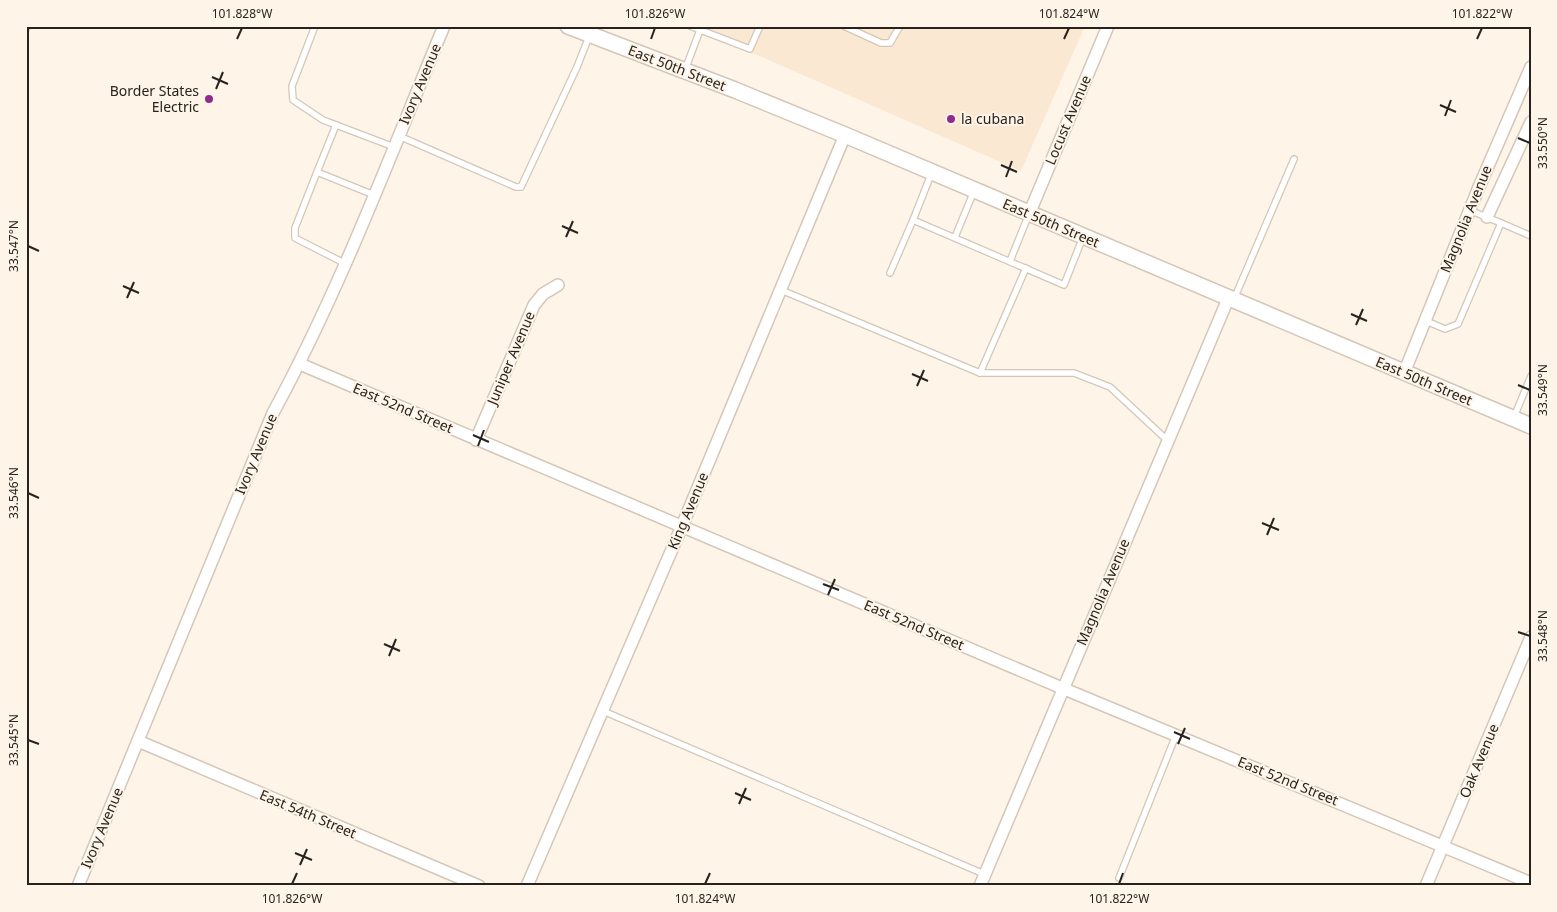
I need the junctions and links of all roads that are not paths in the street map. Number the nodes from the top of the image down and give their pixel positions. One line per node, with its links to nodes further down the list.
1 (315, 26): 14 (lane)
2 (444, 26): 16 (street, Ivory Avenue)
3 (568, 26): 10 (main road, East 50th Street)
4 (690, 26): 9 (lane)
5 (760, 26): 9 (lane)
6 (844, 26): 7 (lane)
7 (900, 26)
8 (1108, 26): 23 (street, Locust Avenue)
9 (700, 30): 12 (lane)
10 (590, 34): 12 (main road, East 50th Street); 16 (lane)
11 (1531, 67): 22 (street, Magnolia Avenue)
12 (685, 71): 15 (main road, East 50th Street)
13 (1531, 122): 24 (street)
14 (336, 125): 16 (lane); 18 (lane)
15 (845, 136): 19 (main road, East 50th Street); 35 (street, King Avenue)
16 (396, 142): 21 (street, Ivory Avenue)
17 (1294, 159): 36 (lane)
18 (318, 172): 21 (lane); 31 (lane)
19 (932, 172): 20 (main road, East 50th Street); 25 (lane)
20 (974, 191): 23 (main road, East 50th Street); 28 (lane)
21 (374, 196): 31 (street, Ivory Avenue)
22 (1469, 210): 24 (lane); 37 (street, Magnolia Avenue)
23 (1029, 214): 29 (main road, East 50th Street); 30 (lane)
24 (1487, 217): 26 (lane)
25 (914, 220): 28 (lane); 33 (lane)
26 (1501, 223): 27 (lane); 37 (lane)
27 (1531, 236)
28 (955, 237): 30 (lane)
29 (1083, 237): 32 (lane); 36 (main road, East 50th Street)
30 (1010, 261): 32 (lane)
31 (344, 264): 38 (street, Ivory Avenue)
32 (1026, 268): 39 (lane)
33 (890, 273)
34 (558, 285): 44 (street, Juniper Avenue)
35 (781, 290): 39 (lane); 46 (street, King Avenue)
36 (1231, 300): 40 (main road, East 50th Street); 45 (street, Magnolia Avenue)
37 (1426, 321): 40 (street, Magnolia Avenue)
38 (300, 364): 44 (street, East 52nd Street); 51 (street, Ivory Avenue)
39 (980, 372): 45 (lane)
40 (1404, 373): 42 (main road, East 50th Street)
41 (1531, 376): 42 (lane)
42 (1513, 419): 43 (main road, East 50th Street)
43 (1531, 426)
44 (476, 440): 46 (street, East 52nd Street)
45 (1167, 440): 48 (street, Magnolia Avenue)
46 (682, 526): 48 (street, East 52nd Street); 49 (street, King Avenue)
47 (1531, 637): 52 (street, Oak Avenue)
48 (1062, 688): 50 (street, East 52nd Street); 53 (street, Magnolia Avenue)
49 (603, 711): 53 (lane); 58 (street, King Avenue)
50 (1176, 735): 52 (street, East 52nd Street); 54 (lane)
51 (138, 740): 56 (street, Ivory Avenue); 57 (street, East 54th Street)
52 (1444, 845): 55 (street, East 52nd Street); 60 (street, Oak Avenue)
53 (984, 874): 59 (street, Magnolia Avenue)
54 (1119, 878)
55 (1531, 883)
56 (78, 886)
57 (479, 886)
58 (527, 886)
59 (980, 886)
60 (1426, 886)

